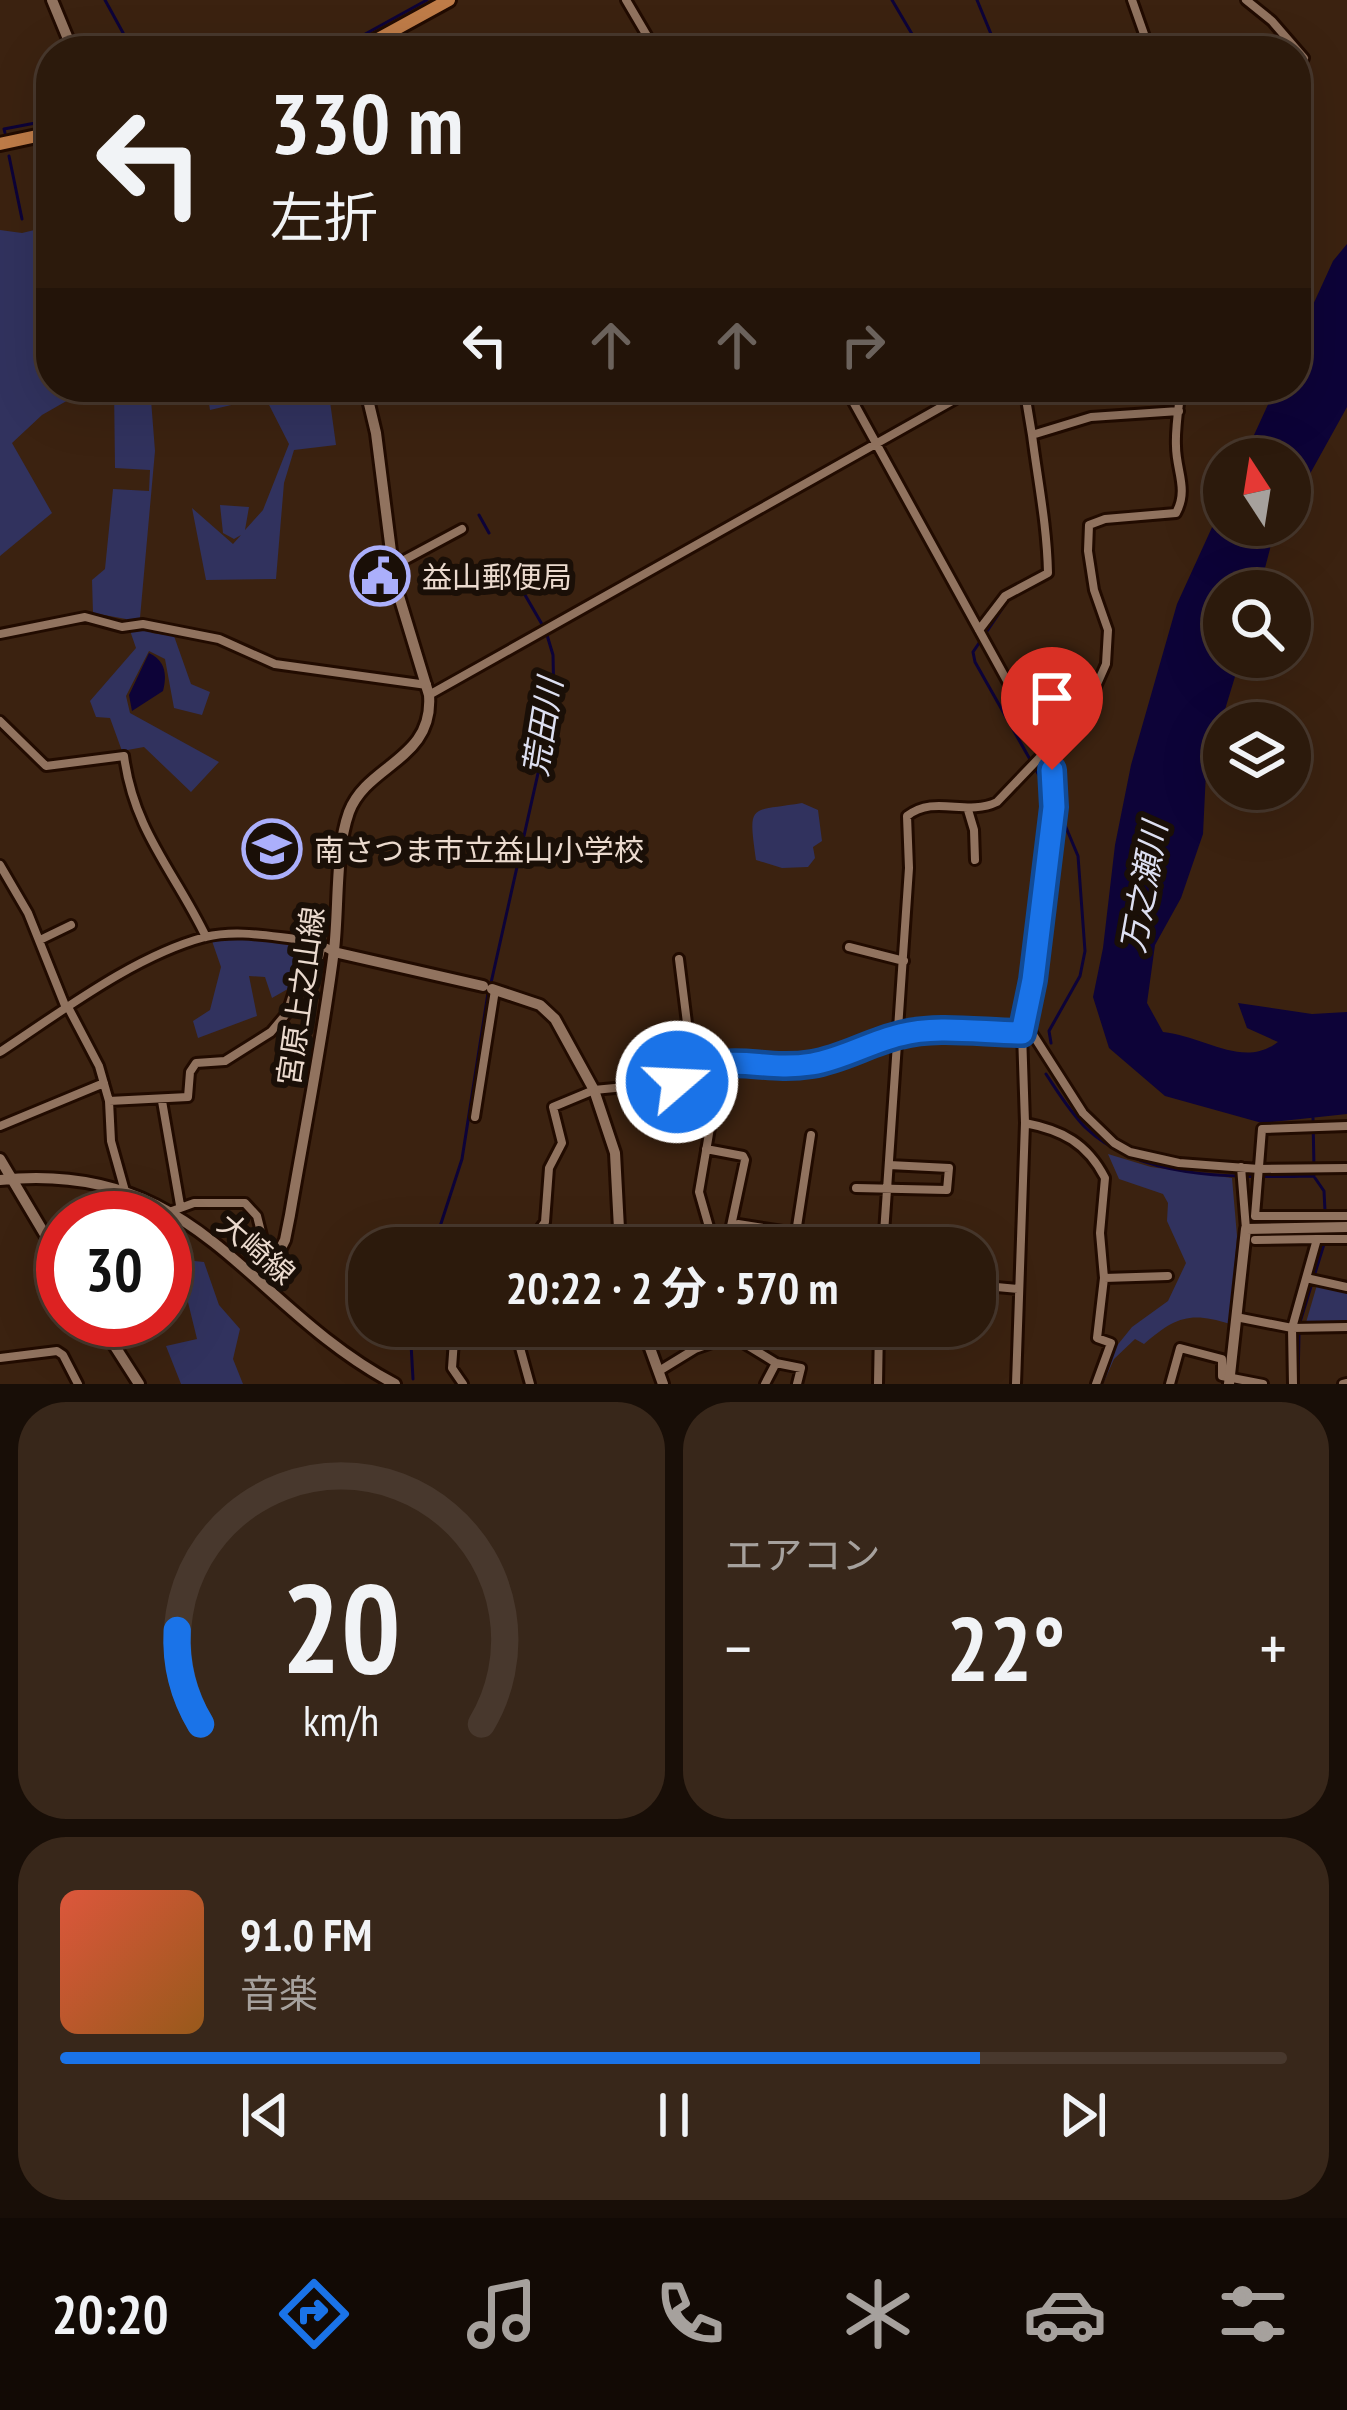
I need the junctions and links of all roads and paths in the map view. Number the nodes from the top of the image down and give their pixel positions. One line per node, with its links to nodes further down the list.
1 (52, 0): 6 (street)
2 (449, 0): 7 (main road)
3 (626, 0): 8 (street)
4 (1132, 0): 9 (street)
5 (1246, 0): 10 (street)
6 (67, 36)
7 (383, 36)
8 (647, 36)
9 (1145, 36)
10 (1285, 36)
11 (36, 136): 12 (main road)
12 (0, 143)
13 (369, 402): 22 (street)
14 (853, 402): 20 (street)
15 (952, 402): 20 (street)
16 (1026, 402): 19 (street)
17 (1180, 402): 18 (street)
18 (1179, 411): 19 (street); 27 (street)
19 (1032, 435): 24 (street)
20 (877, 446): 24 (street); 25 (street)
21 (463, 530): 22 (street)
22 (392, 567): 25 (street)
23 (0, 634): 25 (street)
24 (981, 634): 27 (street)
25 (428, 690): 36 (street, 宮原上之山線)
26 (0, 721): 32 (street)
27 (1046, 752): 28 (street); 41 (street)
28 (968, 810): 29 (street); 38 (street)
29 (975, 860)
30 (0, 865): 33 (street)
31 (70, 925): 33 (street)
32 (206, 937): 34 (street); 40 (street)
33 (39, 940): 40 (street)
34 (322, 944): 36 (street); 49 (street)
35 (849, 947): 38 (street)
36 (334, 952): 39 (street); 82 (street, 宮原上之山線)
37 (679, 959): 45 (street)
38 (904, 961): 42 (street)
39 (490, 988): 47 (street); 50 (street)
40 (67, 1007): 43 (street); 46 (street)
41 (1022, 1033): 42 (street); 51 (street); 59 (street)
42 (898, 1035): 44 (street); 57 (street)
43 (0, 1052)
44 (698, 1068): 45 (street); 55 (street)
45 (677, 1082): 47 (street)
46 (104, 1083): 48 (street); 52 (street)
47 (594, 1090): 71 (street); 72 (street)
48 (109, 1101): 49 (street); 64 (street)
49 (161, 1101): 65 (street)
50 (475, 1117)
51 (1024, 1123): 84 (street); 89 (street)
52 (0, 1126)
53 (1347, 1126): 60 (street)
54 (811, 1136): 75 (street)
55 (706, 1149): 70 (street); 73 (street)
56 (0, 1159): 61 (street)
57 (889, 1165): 63 (street); 63 (street)
58 (1347, 1168): 60 (street)
59 (1242, 1173): 60 (street); 78 (street)
60 (1259, 1173): 67 (street)
61 (6, 1179): 64 (street, 大崎線); 69 (street)
62 (856, 1187): 63 (street)
63 (887, 1188): 76 (street)
64 (125, 1191)
65 (174, 1191)
66 (192, 1207): 82 (street)
67 (1347, 1216)
68 (192, 1222): 86 (street, 大崎線)
69 (36, 1224)
70 (731, 1226): 74 (street)
71 (541, 1227)
72 (619, 1227)
73 (708, 1227)
74 (757, 1227)
75 (797, 1227)
76 (885, 1227)
77 (1347, 1227): 79 (street)
78 (1246, 1229): 79 (street); 90 (street)
79 (1323, 1231): 80 (street); 81 (street); 85 (street)
80 (1347, 1239)
81 (1256, 1240)
82 (275, 1264): 86 (street, 宮原上之山線)
83 (1168, 1276): 84 (street)
84 (1104, 1278): 112 (street)
85 (1312, 1279): 88 (street); 92 (street)
86 (263, 1284): 105 (street, 大崎線)
87 (996, 1287): 89 (street)
88 (1347, 1287)
89 (1019, 1289): 111 (street)
90 (1236, 1317): 92 (street); 102 (street)
91 (1347, 1327): 92 (street)
92 (1297, 1328): 115 (street)
93 (115, 1347): 104 (street)
94 (453, 1347): 106 (street)
95 (520, 1347): 107 (street)
96 (650, 1347): 101 (street)
97 (879, 1347): 110 (street)
98 (754, 1348): 100 (street); 101 (street)
99 (0, 1358): 103 (street)
100 (776, 1363): 108 (street); 109 (street)
101 (660, 1378)
102 (1230, 1380): 113 (street); 114 (street)
103 (77, 1384)
104 (139, 1384)
105 (395, 1384)
106 (463, 1384)
107 (530, 1384)
108 (765, 1384)
109 (797, 1384)
110 (878, 1384)
111 (1016, 1384)
112 (1096, 1384)
113 (1170, 1384)
114 (1263, 1384)
115 (1293, 1384)

